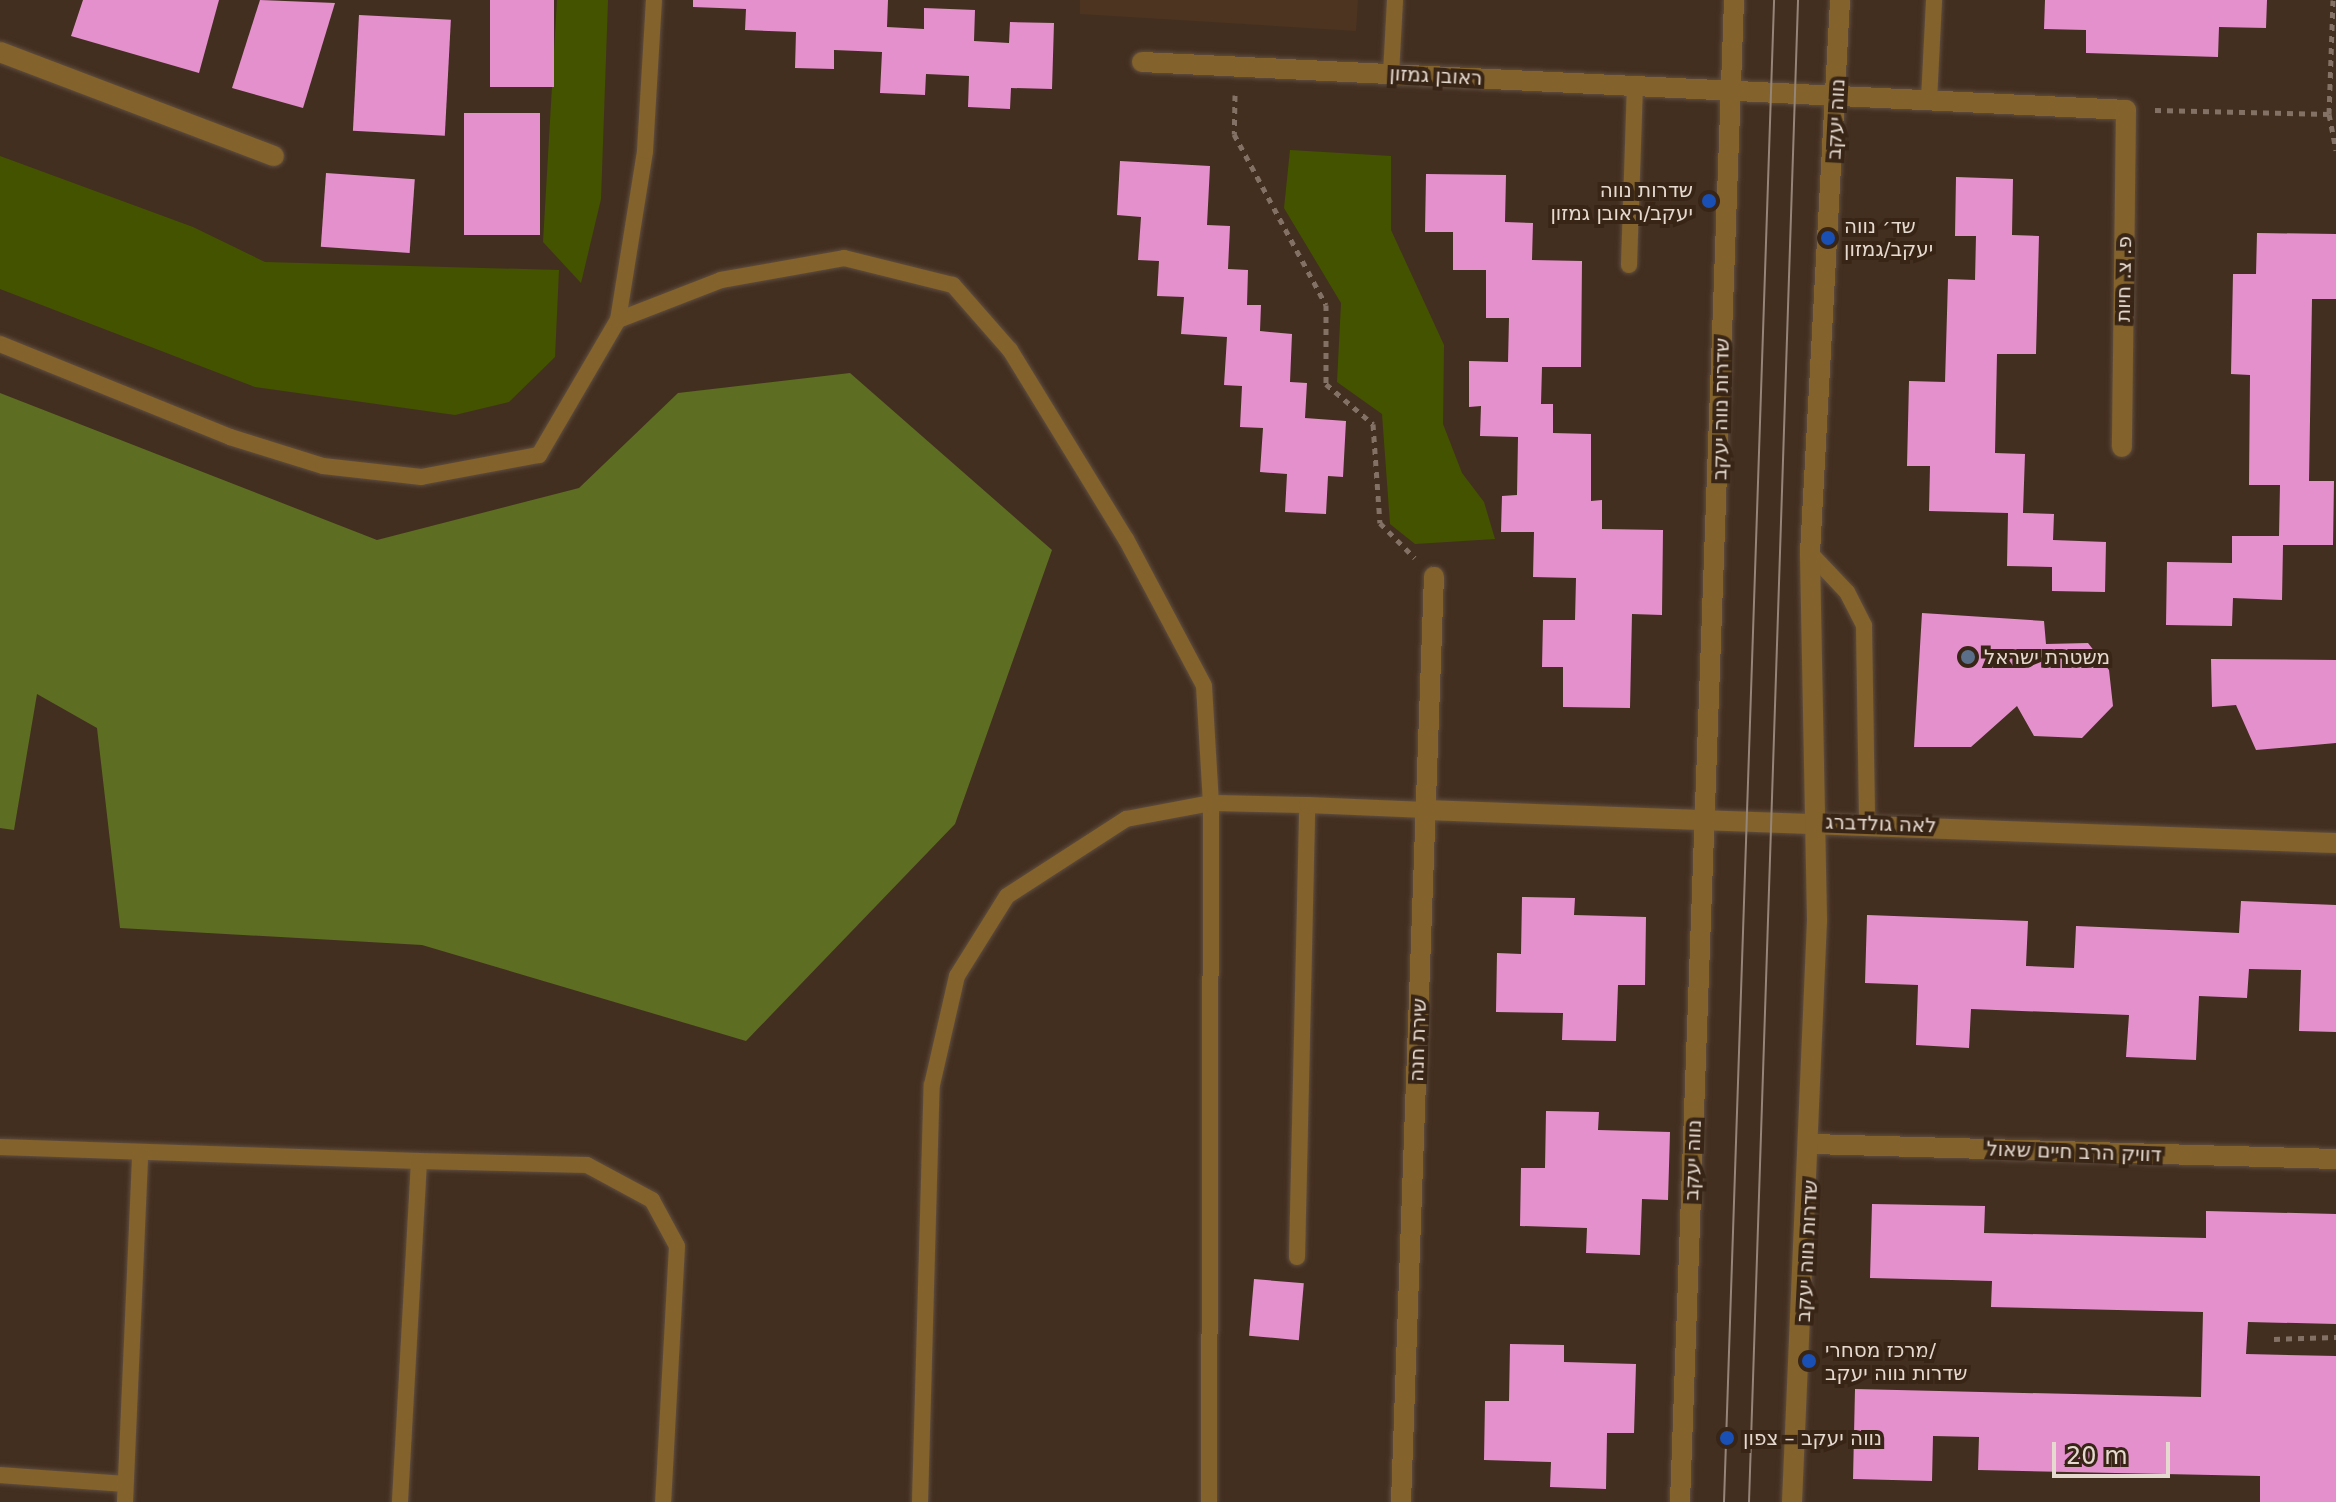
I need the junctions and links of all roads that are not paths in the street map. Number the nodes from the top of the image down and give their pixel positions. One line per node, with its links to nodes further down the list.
1 (654, 0): 16 (lane)
2 (1395, 0): 8 (lane)
3 (1734, 0): 10 (street, שדרות נווה יעקב)
4 (1840, 0): 11 (street, נווה יעקב)
5 (1934, 0): 12 (lane)
6 (0, 52): 14 (street)
7 (1142, 62): 8 (street, ראובן גמזון)
8 (1391, 74): 9 (street, ראובן גמזון)
9 (1635, 86): 10 (street, ראובן גמזון); 15 (lane)
10 (1730, 91): 11 (street, ראובן גמזון); 24 (street, שדרות נווה יעקב)
11 (1837, 96): 12 (street, ראובן גמזון); 19 (street, נווה יעקב)
12 (1929, 100): 13 (street, ראובן גמזון)
13 (2126, 110): 18 (street, פ. צ. חיות)
14 (274, 156)
15 (1629, 265)
16 (618, 320): 17 (lane); 21 (lane)
17 (0, 344)
18 (2122, 447)
19 (1810, 553): 25 (street); 26 (lane)
20 (1434, 577): 23 (street, שירת חנה)
21 (1211, 803): 22 (lane); 39 (lane); 40 (lane)
22 (1307, 805): 23 (lane); 33 (lane)
23 (1426, 810): 24 (street, לאה גולדברג); 41 (street, שירת חנה)
24 (1705, 817): 25 (street, לאה גולדברג); 42 (street, נווה יעקב)
25 (1814, 821): 26 (street, לאה גולדברג); 28 (street)
26 (1867, 823): 27 (street, לאה גולדברג)
27 (2336, 843)
28 (1812, 1144): 31 (street, דוויק הרב חיים שאול); 43 (street, שדרות נווה יעקב)
29 (0, 1147): 30 (lane)
30 (140, 1154): 32 (lane); 35 (lane)
31 (2336, 1159)
32 (419, 1161): 37 (lane); 38 (lane)
33 (1297, 1257)
34 (0, 1475): 35 (lane)
35 (125, 1484): 36 (lane)
36 (125, 1502)
37 (400, 1502)
38 (663, 1502)
39 (920, 1502)
40 (1209, 1502)
41 (1401, 1502)
42 (1680, 1502)
43 (1792, 1502)

